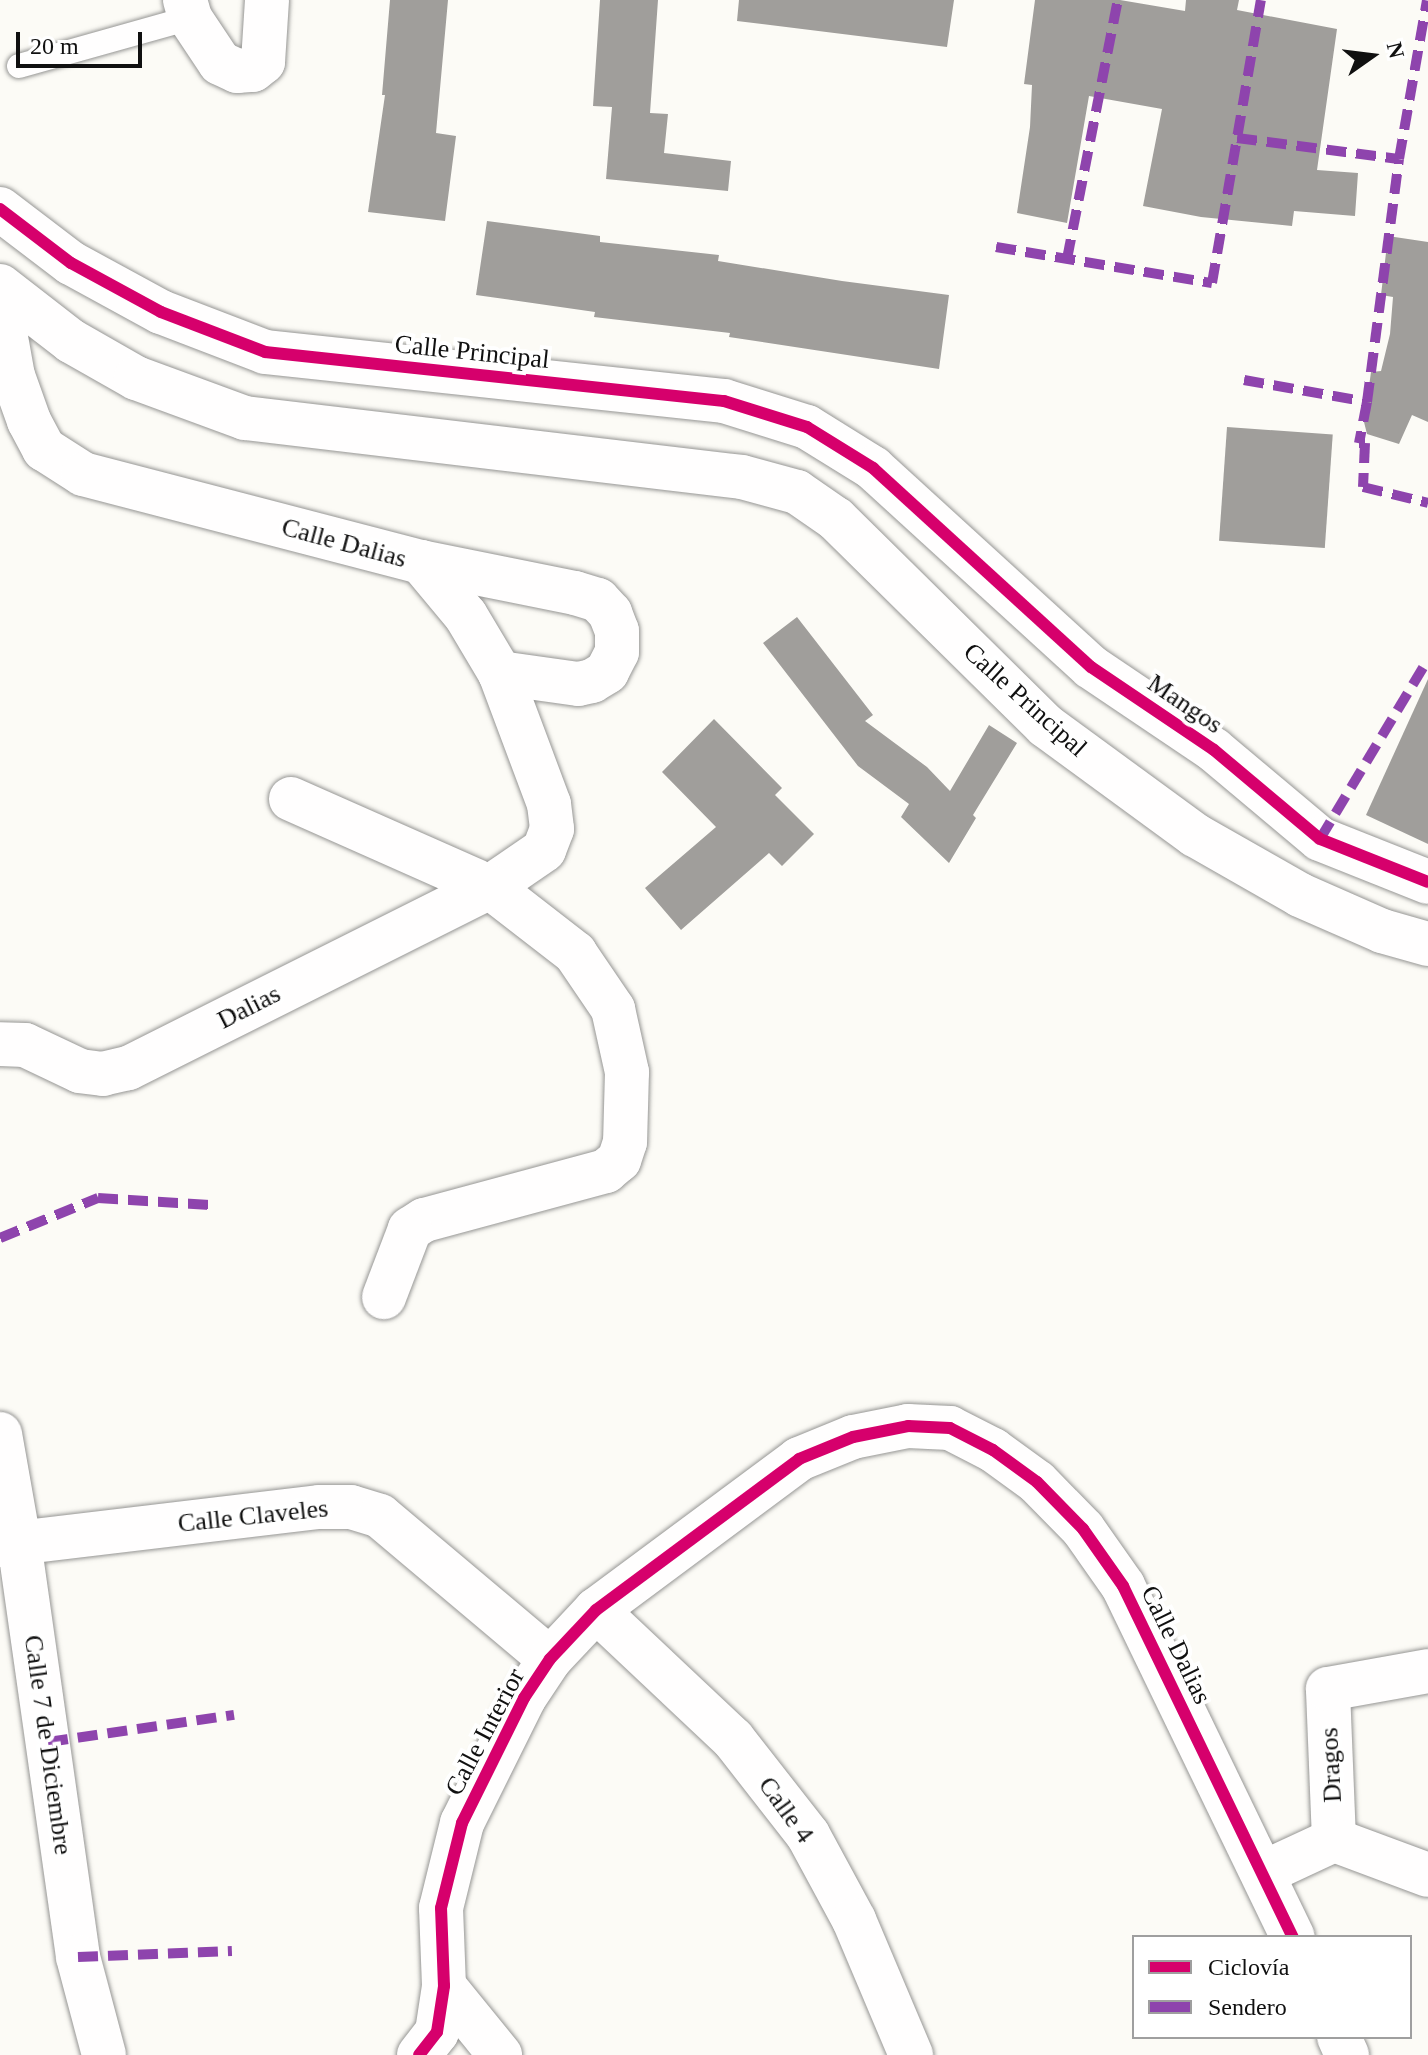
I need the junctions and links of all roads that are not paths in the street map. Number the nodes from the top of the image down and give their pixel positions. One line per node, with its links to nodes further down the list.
1 (267, 0): 2 (street)
2 (187, 9): 3 (lane)
3 (19, 66)
4 (0, 209): 7 (street, Calle Principal)
5 (0, 286): 9 (street, Calle Principal)
6 (0, 304): 8 (street, Calle Dalias)
7 (938, 529): 9 (street); 12 (street, Mangos)
8 (421, 562): 10 (street, Calle Dalias); 10 (street)
9 (896, 580): 14 (street, Calle Principal)
10 (500, 673): 13 (street, Calle Dalias)
11 (291, 799): 13 (street)
12 (1428, 882)
13 (490, 887): 15 (street, Dalias); 16 (street)
14 (1428, 944)
15 (0, 1044)
16 (384, 1297)
17 (950, 1428): 20 (street, Calle Interior); 24 (street, Calle Dalias)
18 (0, 1434): 19 (street, Calle 7 de Diciembre)
19 (10, 1543): 21 (street, Calle Claveles); 28 (street, Calle 7 de Diciembre)
20 (596, 1610): 21 (street, Calle Interior); 31 (street, Calle 4)
21 (550, 1659): 27 (street, Calle Interior)
22 (1428, 1671): 23 (street, Dragos)
23 (1334, 1840): 24 (street); 25 (street)
24 (1263, 1873): 26 (street, Calle Dalias)
25 (1428, 1875)
26 (1292, 1935)
27 (444, 1986): 29 (street, Calle Interior); 30 (street)
28 (104, 2055)
29 (419, 2055)
30 (500, 2055)
31 (911, 2055)

